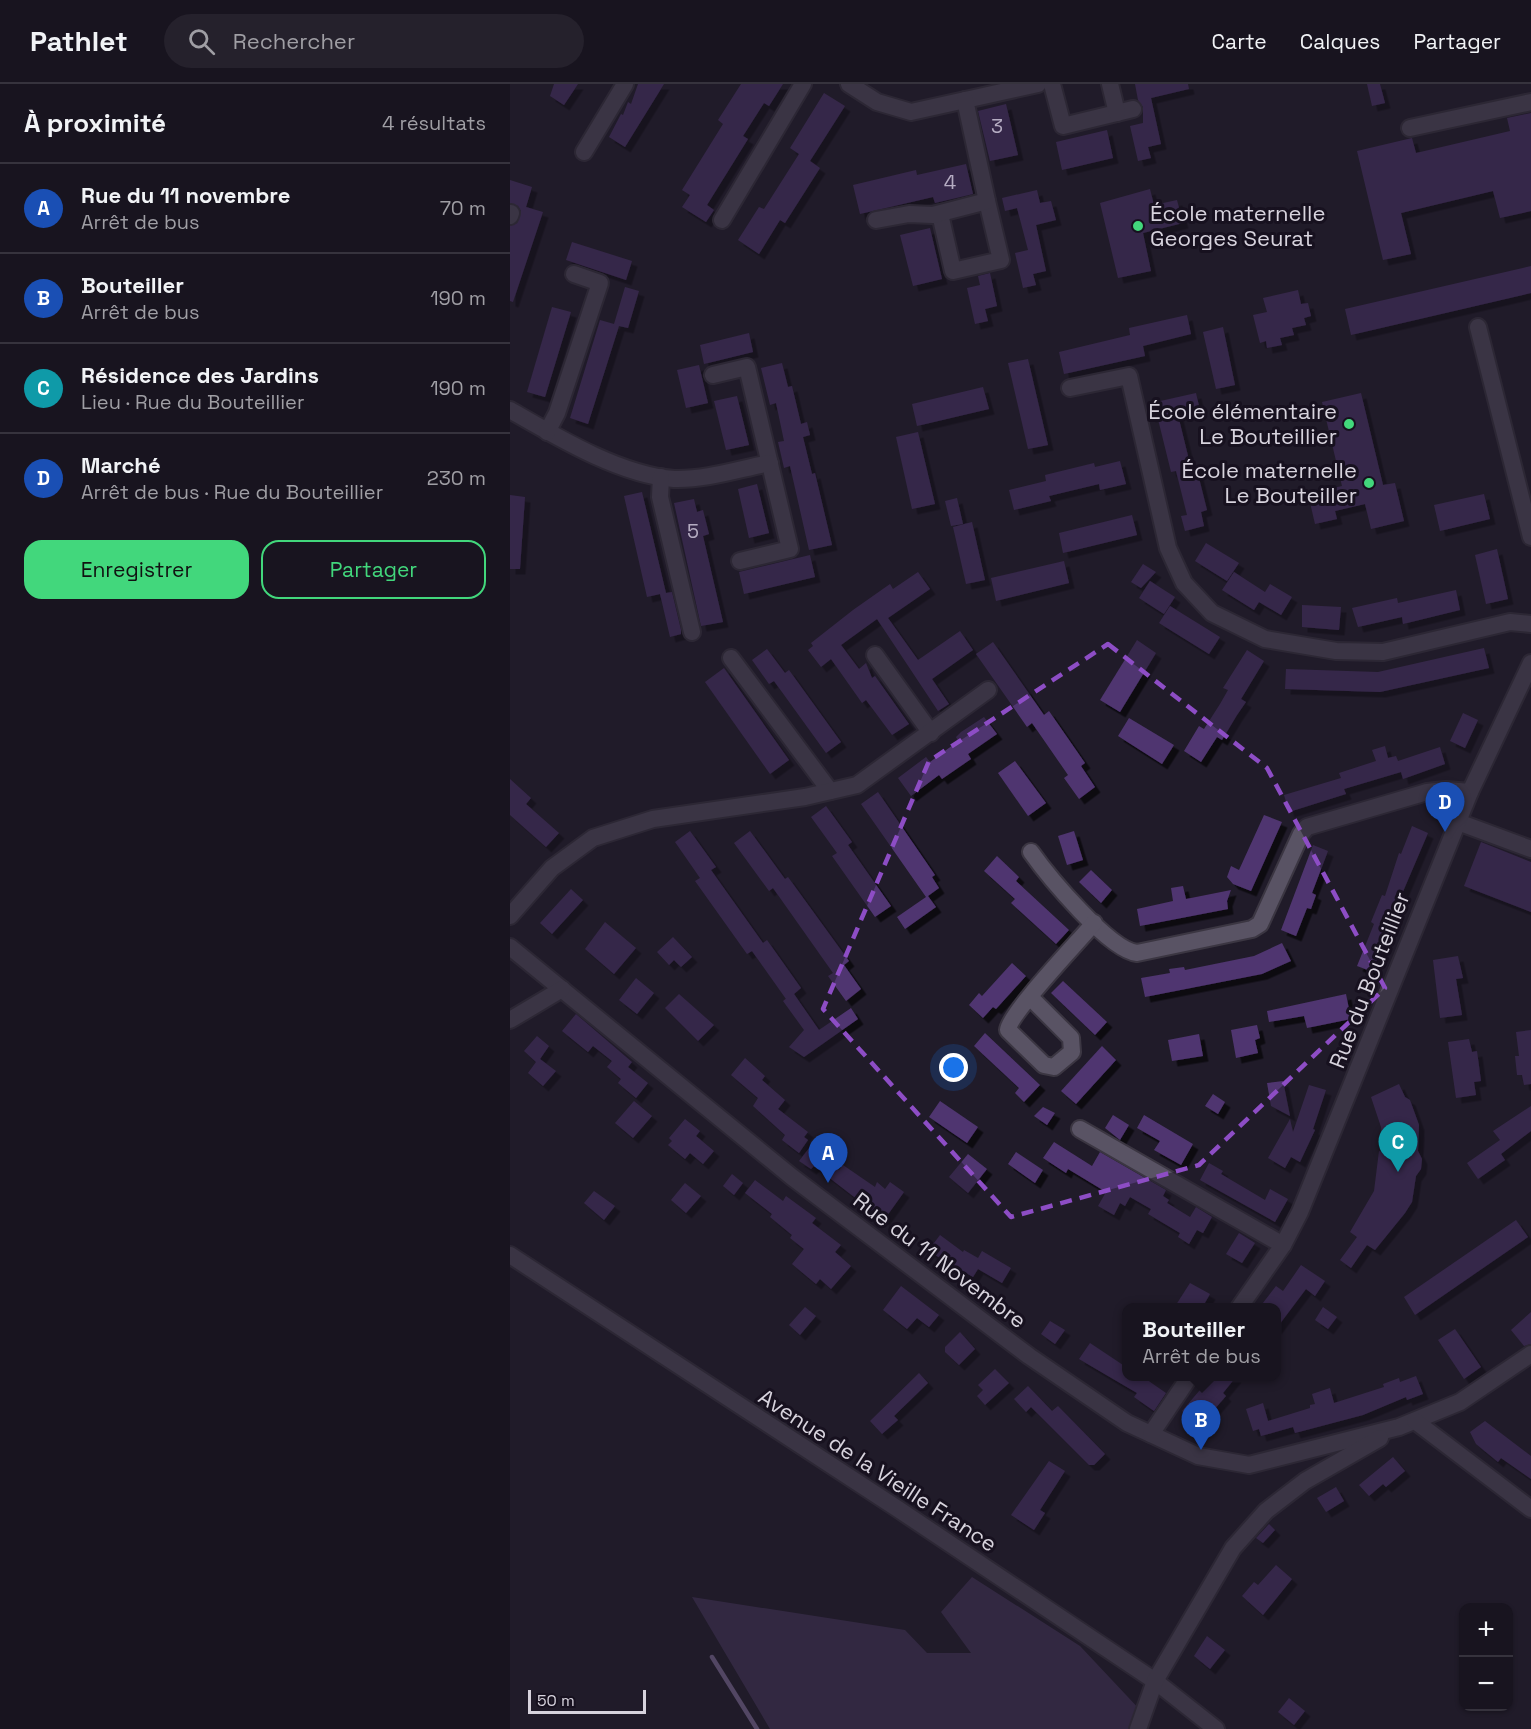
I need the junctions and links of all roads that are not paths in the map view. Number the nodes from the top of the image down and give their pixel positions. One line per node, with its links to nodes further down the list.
1 (626, 84): 12 (street)
2 (803, 84): 15 (street)
3 (849, 84): 7 (street)
4 (1038, 84): 7 (street)
5 (1052, 84): 10 (street)
6 (1110, 84): 10 (street)
7 (965, 100): 13 (street)
8 (1531, 102): 11 (street)
9 (1133, 109): 10 (street)
10 (1117, 113)
11 (1410, 128)
12 (584, 152)
13 (987, 201): 14 (street); 14 (street)
14 (940, 214): 16 (street)
15 (722, 220)
16 (876, 220)
17 (574, 274): 22 (street)
18 (1478, 327): 25 (street)
19 (713, 375): 23 (street)
20 (1070, 388): 27 (street)
21 (510, 410): 22 (street)
22 (547, 432): 24 (street)
23 (770, 463): 24 (street); 26 (street)
24 (661, 477): 28 (street)
25 (1531, 537)
26 (740, 561)
27 (1531, 624)
28 (692, 632)
29 (875, 655): 33 (street)
30 (731, 658): 34 (street)
31 (1531, 663): 35 (street, Rue du Bouteillier)
32 (988, 690): 33 (street)
33 (931, 733): 34 (street)
34 (830, 791): 39 (street)
35 (1470, 792): 36 (street, Rue du Bouteillier); 40 (street)
36 (1458, 822): 37 (street); 46 (street, Rue du Bouteillier)
37 (1531, 849)
38 (1031, 852): 40 (street)
39 (510, 916)
40 (1095, 923): 43 (street)
41 (510, 946): 42 (street, Rue du 11 Novembre)
42 (562, 989): 44 (street); 53 (street, Rue du 11 Novembre)
43 (1030, 997)
44 (510, 1020)
45 (1080, 1129): 46 (street)
46 (1283, 1245): 48 (street, Rue du Bouteillier)
47 (510, 1255): 55 (street, Avenue de la Vieille France)
48 (1242, 1303)
49 (1531, 1354): 51 (street)
50 (1187, 1381): 53 (street)
51 (1415, 1421): 52 (street); 54 (street)
52 (1399, 1427): 53 (street, Rue du 11 Novembre); 55 (street)
53 (1151, 1434)
54 (1531, 1509)
55 (1155, 1681): 56 (street); 57 (street, Avenue de la Vieille France)
56 (1138, 1729)
57 (1216, 1729)

